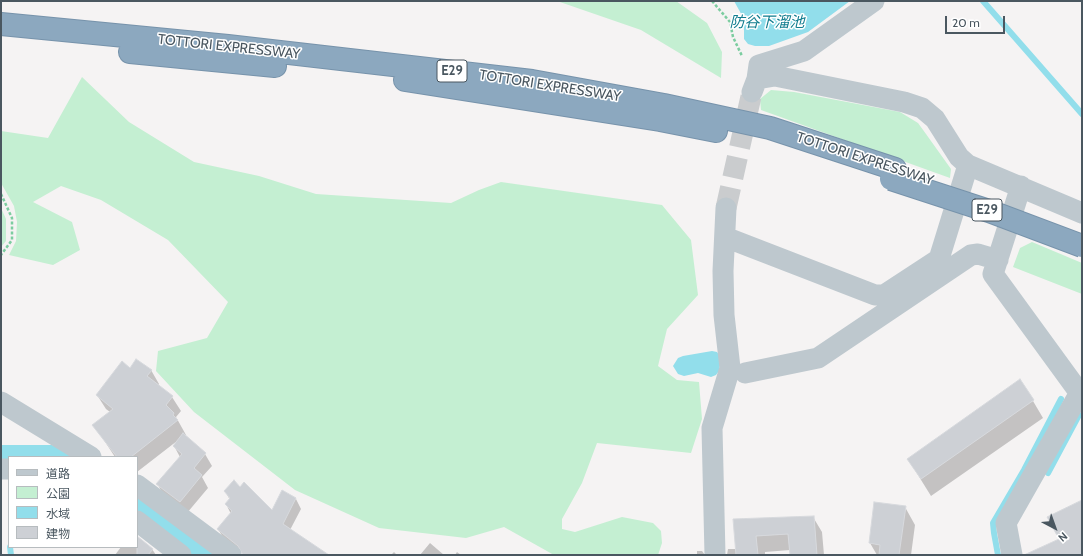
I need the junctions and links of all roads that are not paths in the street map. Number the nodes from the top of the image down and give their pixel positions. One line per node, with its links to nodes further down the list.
1 (874, 1): 4 (street)
2 (1, 24): 5 (highway, TOTTORI EXPRESSWAY / E29)
3 (1, 39): 5 (highway, TOTTORI EXPRESSWAY / E29)
4 (968, 165): 6 (street); 10 (street)
5 (893, 174): 9 (highway, TOTTORI EXPRESSWAY / E29); 11 (highway, TOTTORI EXPRESSWAY / E29, bridge)
6 (1020, 186): 8 (street); 12 (street)
7 (726, 208): 10 (street)
8 (1082, 213)
9 (1082, 233)
10 (725, 237): 21 (street)
11 (1082, 246)
12 (998, 260): 13 (street); 14 (street)
13 (745, 373)
14 (1081, 390): 22 (street)
15 (1, 402): 16 (street)
16 (89, 456)
17 (138, 486): 20 (street)
18 (138, 522): 19 (street)
19 (181, 555)
20 (231, 555)
21 (715, 555)
22 (1012, 555)

